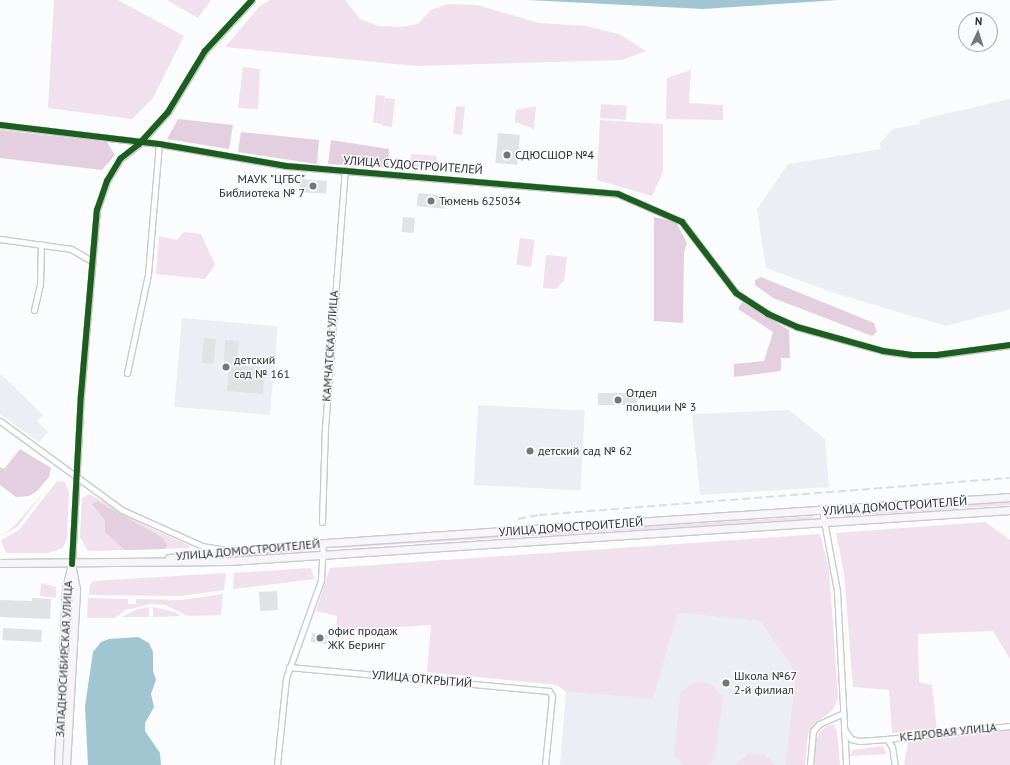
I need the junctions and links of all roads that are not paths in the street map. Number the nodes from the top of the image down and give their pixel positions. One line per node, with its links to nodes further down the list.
1 (252, 0): 3 (street)
2 (0, 125): 3 (street, УЛИЦА СУДОСТРОИТЕЛЕЙ)
3 (139, 144): 4 (street, УЛИЦА СУДОСТРОИТЕЛЕЙ); 8 (street)
4 (159, 144): 5 (street, УЛИЦА СУДОСТРОИТЕЛЕЙ); 11 (street)
5 (345, 170): 10 (street, УЛИЦА СУДОСТРОИТЕЛЕЙ); 17 (street, КАМЧАТСКАЯ УЛИЦА)
6 (0, 239): 7 (street)
7 (41, 244): 8 (street); 9 (street)
8 (92, 261): 13 (street)
9 (34, 310)
10 (1010, 345)
11 (127, 373)
12 (0, 421): 13 (street)
13 (76, 476): 20 (street); 24 (street)
14 (1010, 498): 15 (main road, УЛИЦА ДОМОСТРОИТЕЛЕЙ)
15 (822, 510): 18 (street); 19 (main road, УЛИЦА ДОМОСТРОИТЕЛЕЙ)
16 (1010, 510): 18 (main road, УЛИЦА ДОМОСТРОИТЕЛЕЙ)
17 (322, 522)
18 (825, 522): 21 (main road, УЛИЦА ДОМОСТРОИТЕЛЕЙ); 26 (street)
19 (323, 543): 20 (main road, УЛИЦА ДОМОСТРОИТЕЛЕЙ); 21 (street)
20 (227, 551): 22 (main road, УЛИЦА ДОМОСТРОИТЕЛЕЙ)
21 (323, 555): 22 (main road, УЛИЦА ДОМОСТРОИТЕЛЕЙ); 25 (street)
22 (133, 562): 24 (main road, УЛИЦА ДОМОСТРОИТЕЛЕЙ)
23 (0, 563): 24 (main road, УЛИЦА ДОМОСТРОИТЕЛЕЙ)
24 (72, 564): 30 (main road, ЗАПАДНОСИБИРСКАЯ УЛИЦА); 31 (main road, ЗАПАДНОСИБИРСКАЯ УЛИЦА)
25 (289, 667): 32 (street); 33 (street, УЛИЦА ОТКРЫТИЙ)
26 (841, 714): 28 (street); 34 (street)
27 (1010, 726): 29 (street, КЕДРОВАЯ УЛИЦА)
28 (843, 728): 29 (street, КЕДРОВАЯ УЛИЦА); 35 (street)
29 (887, 739): 36 (street)
30 (58, 765)
31 (66, 765)
32 (277, 765)
33 (545, 765)
34 (810, 765)
35 (846, 765)
36 (895, 765)

